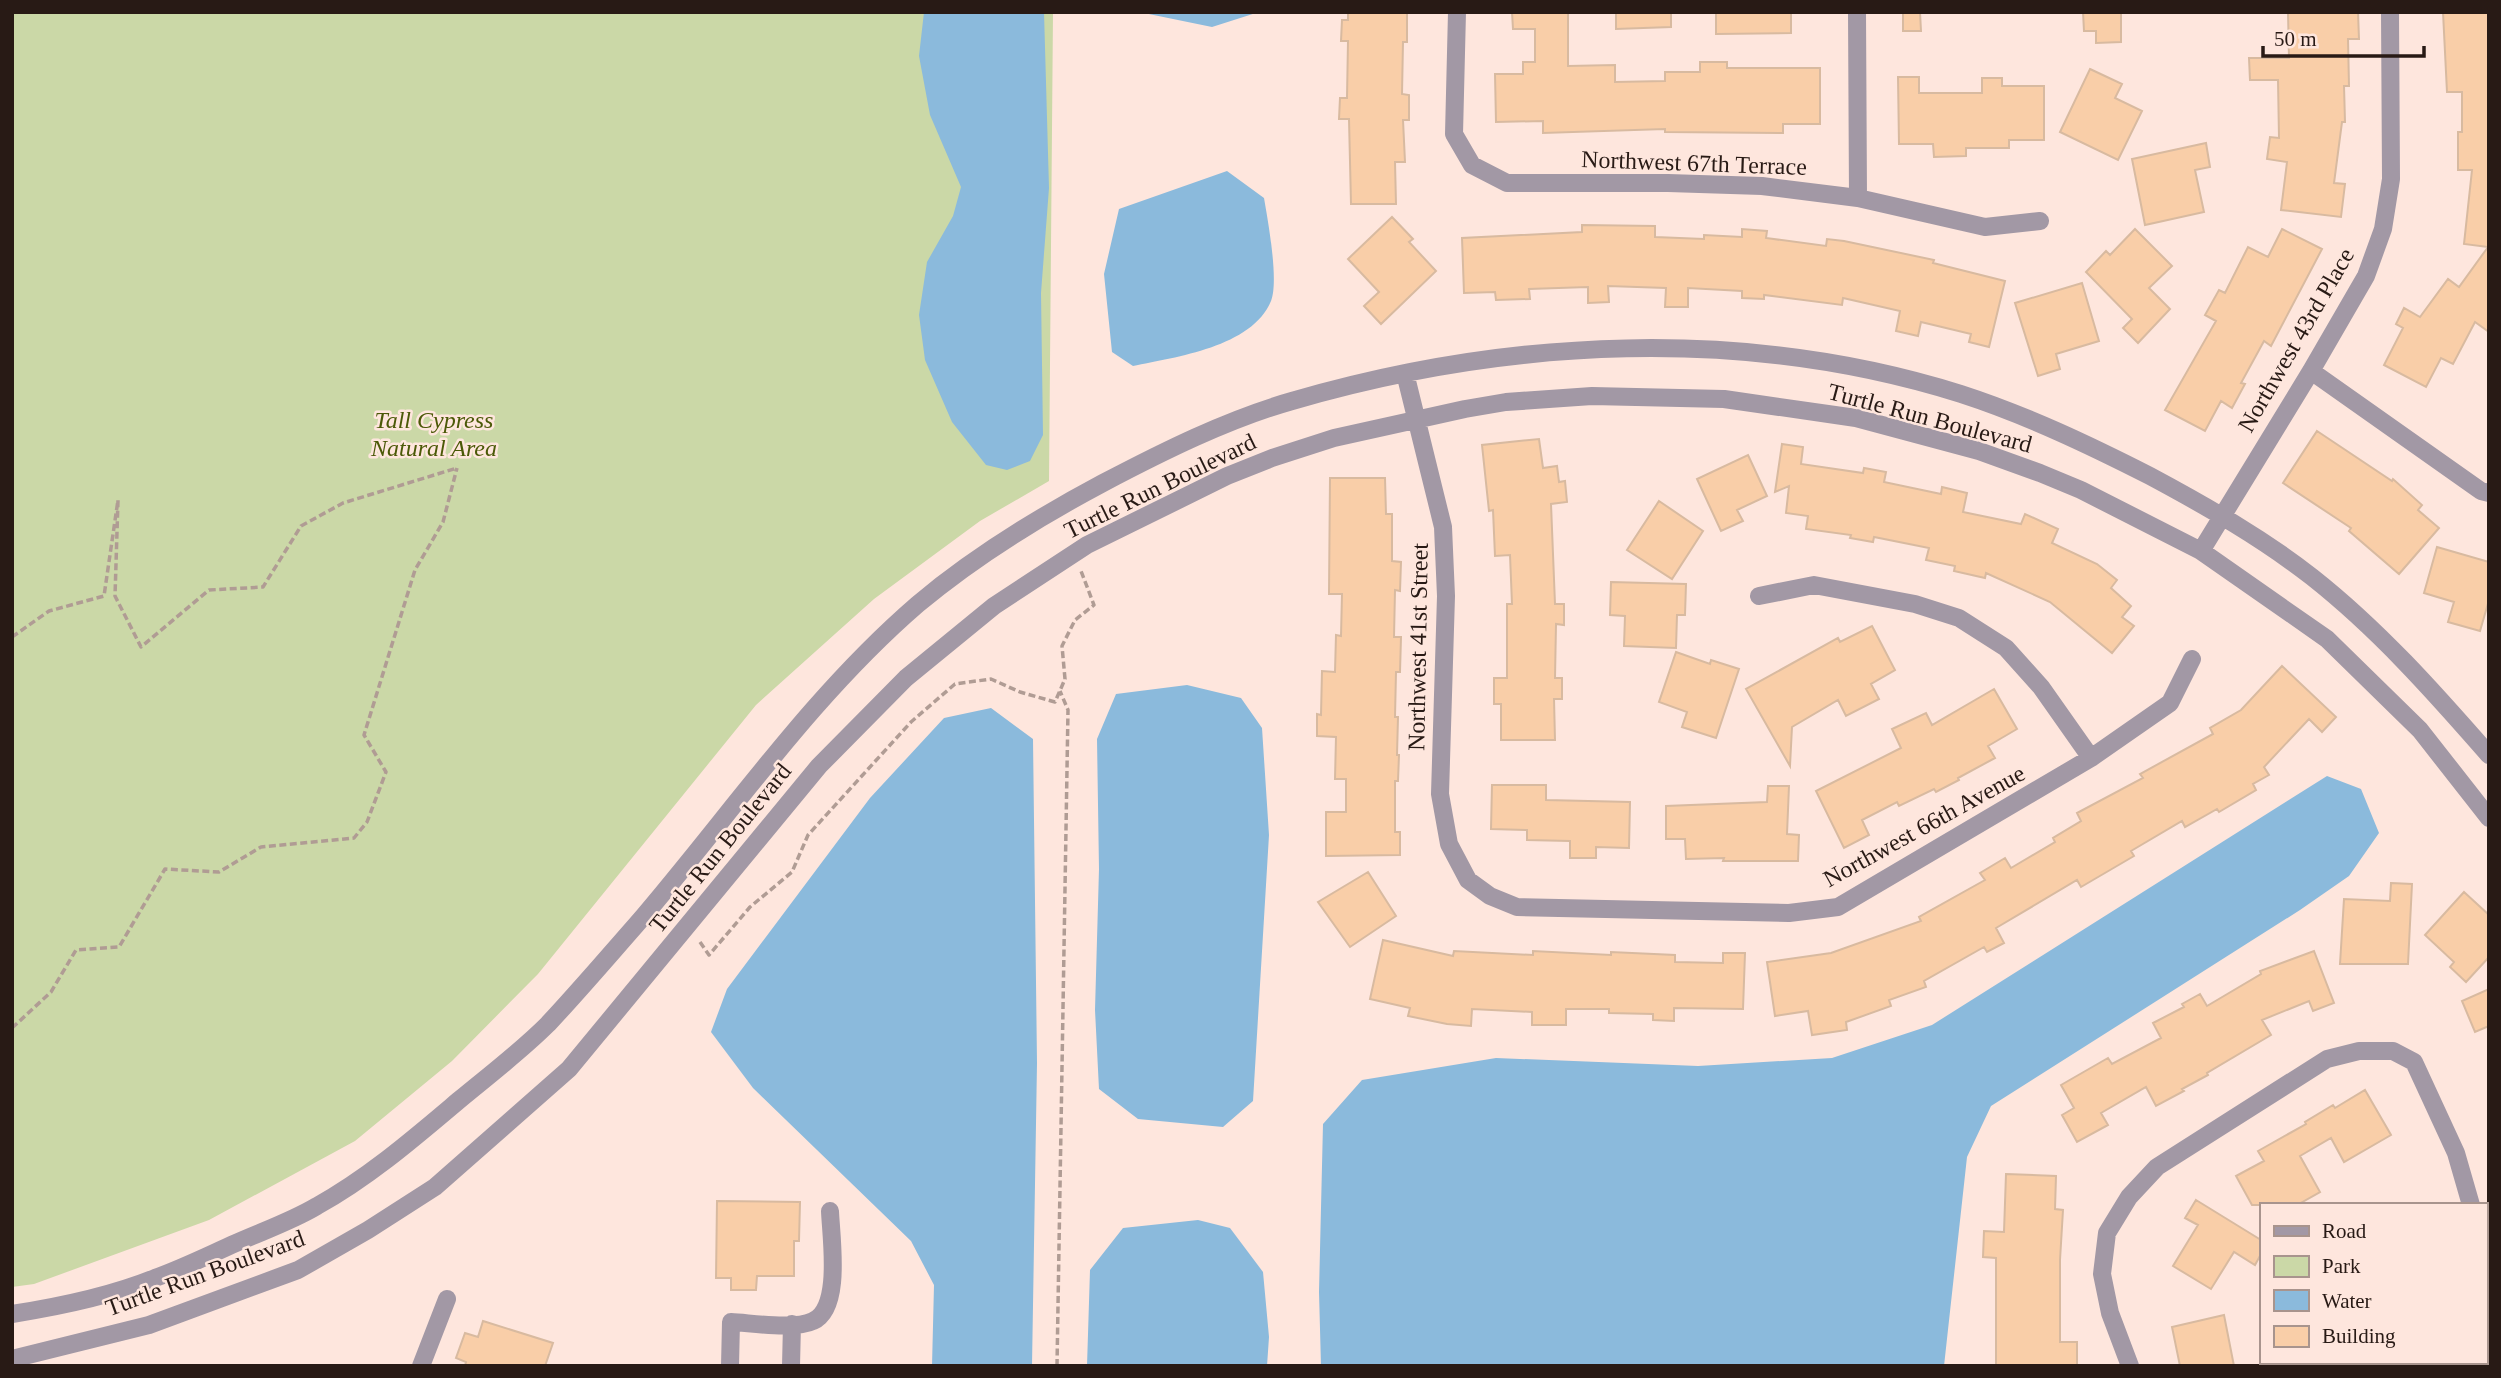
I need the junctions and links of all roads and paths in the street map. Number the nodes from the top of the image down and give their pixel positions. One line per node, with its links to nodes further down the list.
1 (1457, 12): 4 (street, Northwest 67th Terrace)
2 (1857, 12): 4 (street)
3 (2390, 12): 6 (street, Northwest 43rd Place)
4 (1858, 198): 5 (street, Northwest 67th Terrace)
5 (2040, 220)
6 (2311, 371): 9 (street); 10 (street, Northwest 43rd Place)
7 (1405, 373): 8 (street, Northwest 41st Street); 10 (street, Turtle Run Boulevard); 26 (street, Turtle Run Boulevard)
8 (1419, 419): 11 (street, Turtle Run Boulevard); 20 (street, Northwest 41st Street); 30 (street, Turtle Run Boulevard)
9 (2489, 493)
10 (2222, 514): 11 (street, Northwest 43rd Place); 17 (street, Turtle Run Boulevard)
11 (2201, 551): 19 (street, Turtle Run Boulevard)
12 (1081, 571): 16 (path)
13 (1759, 596): 18 (street)
14 (12, 637): 22 (path)
15 (2192, 659): 18 (street, Northwest 66th Avenue)
16 (1060, 691): 21 (path); 34 (path)
17 (2489, 755)
18 (2091, 758): 20 (street, Northwest 66th Avenue)
19 (2489, 818)
20 (1468, 880)
21 (700, 942)
22 (12, 1028)
23 (2470, 1203): 35 (street)
24 (830, 1211): 28 (street)
25 (447, 1299): 31 (street)
26 (12, 1314)
27 (2487, 1314): 29 (street)
28 (792, 1324): 32 (street); 33 (street)
29 (2489, 1333)
30 (12, 1359)
31 (421, 1366)
32 (730, 1366)
33 (791, 1366)
34 (1057, 1366)
35 (2130, 1366)

